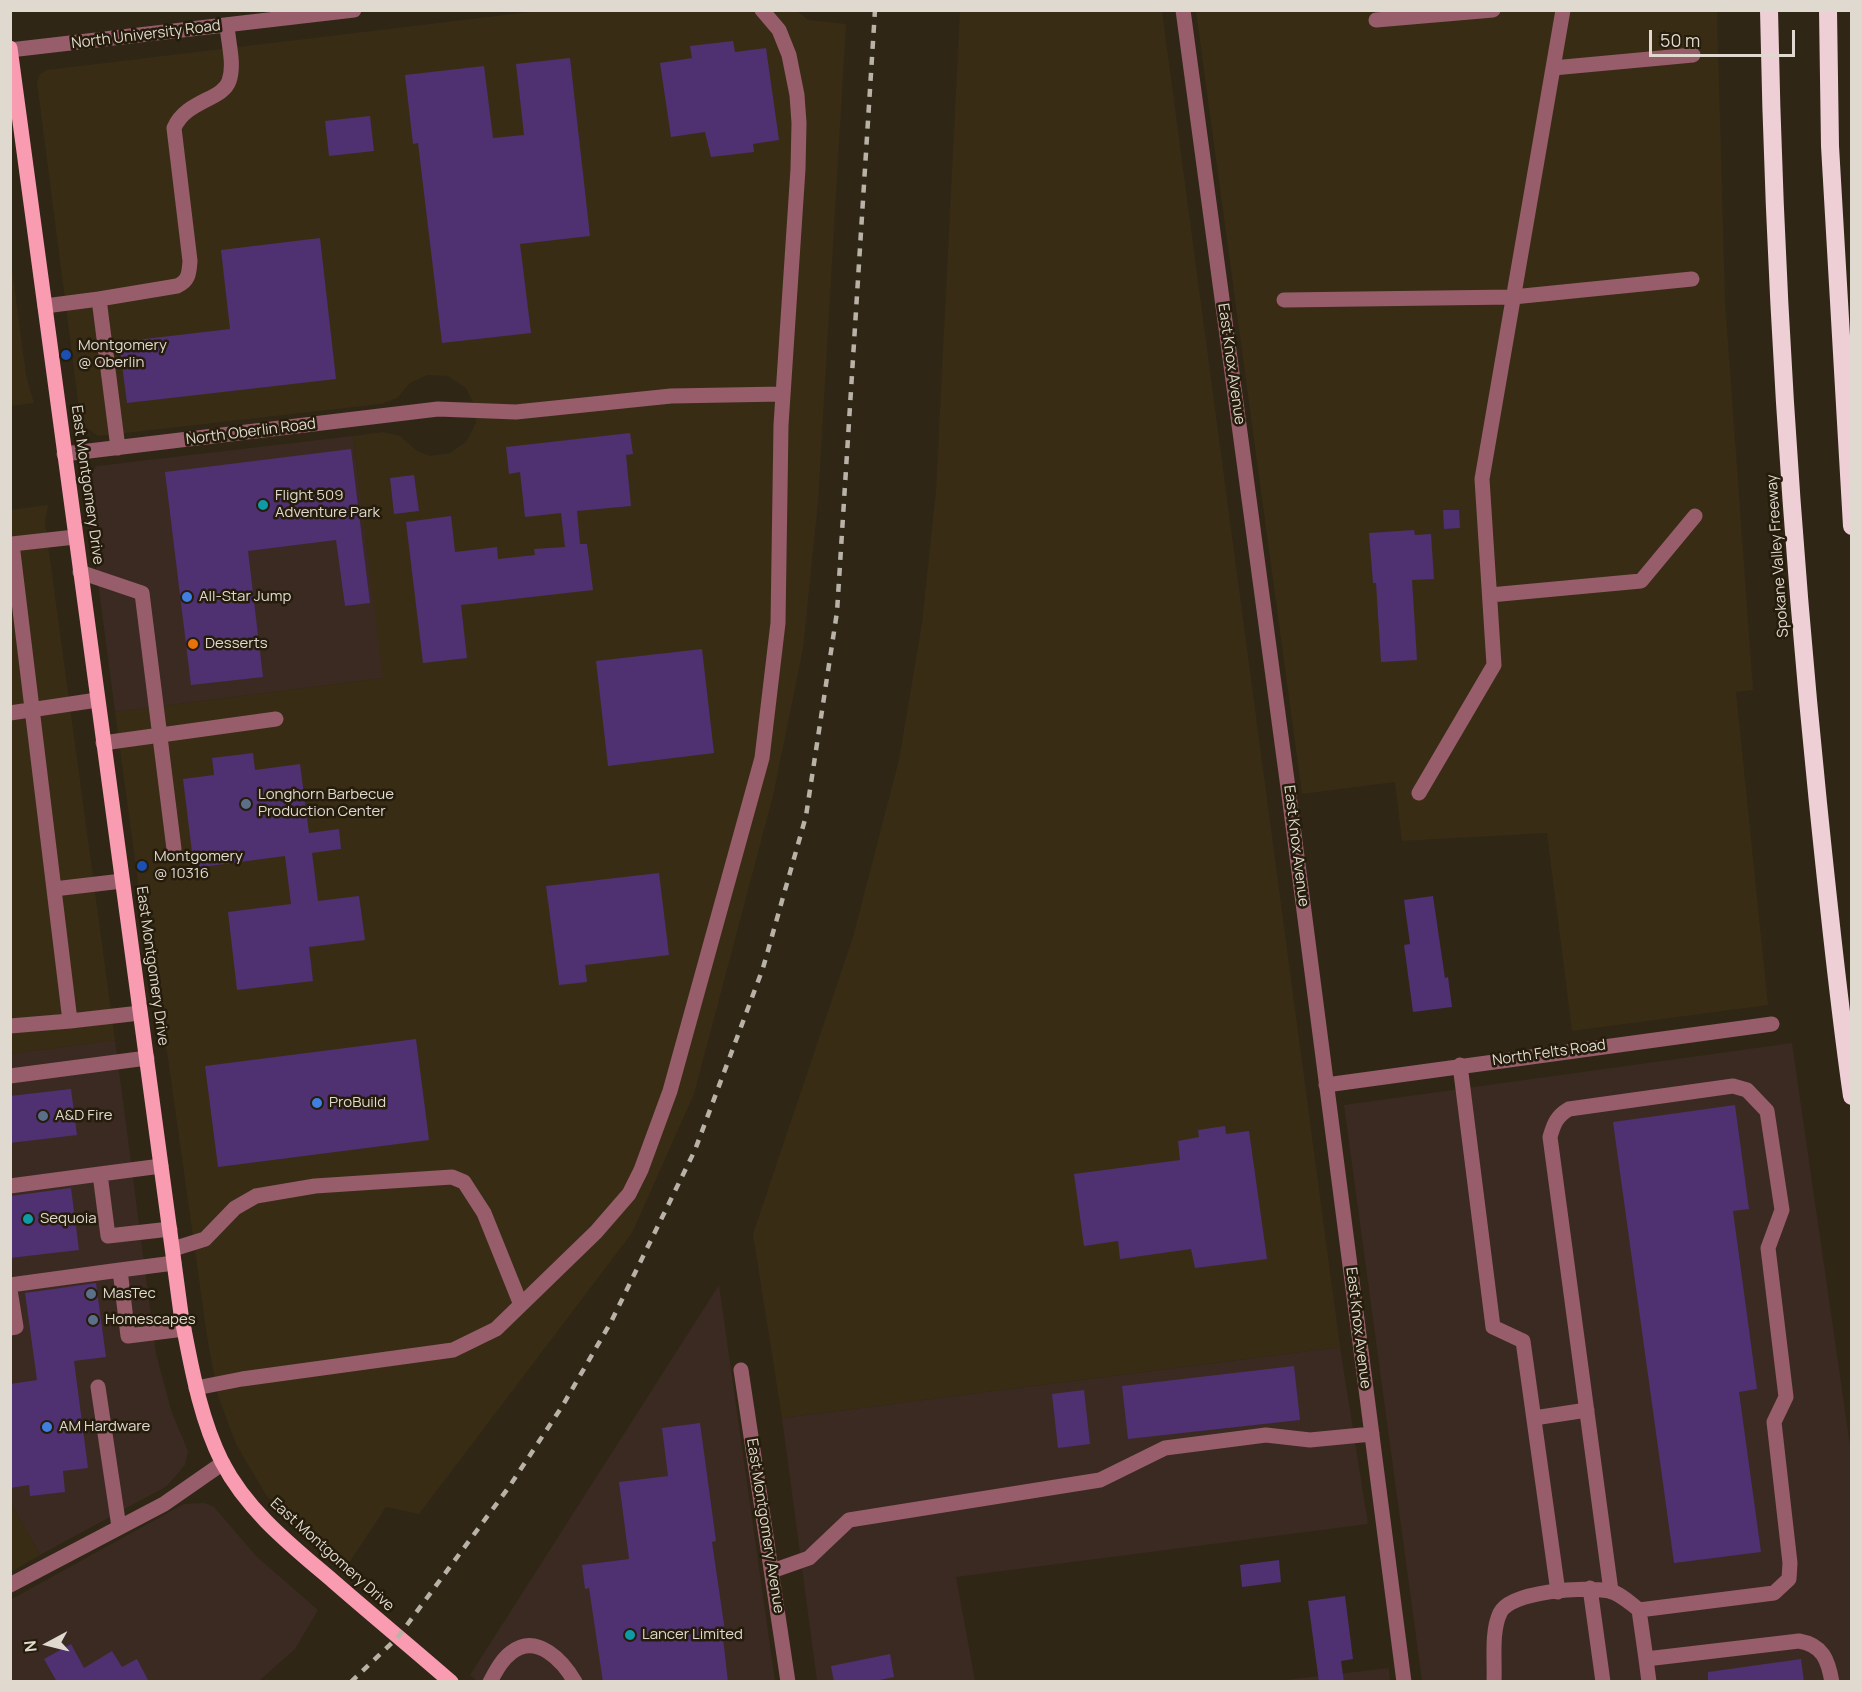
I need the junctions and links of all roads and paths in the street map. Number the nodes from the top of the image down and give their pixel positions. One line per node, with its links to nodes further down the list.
1 (354, 10): 9 (street, North University Road)
2 (762, 10): 18 (street)
3 (1183, 10): 43 (street, East Knox Avenue)
4 (1493, 10): 8 (street)
5 (1563, 10): 12 (street)
6 (1769, 10): 44 (highway, Spokane Valley Freeway)
7 (1828, 10): 22 (highway)
8 (1376, 20)
9 (227, 25): 10 (street, North University Road); 15 (street)
10 (11, 50): 17 (main road, East Montgomery Drive)
11 (1693, 55): 12 (street)
12 (1553, 68): 14 (street)
13 (1692, 279): 14 (street)
14 (1513, 297): 16 (street); 25 (street)
15 (99, 298): 17 (street); 19 (street)
16 (1284, 300)
17 (45, 306): 20 (main road, East Montgomery Drive)
18 (783, 394): 19 (street, North Oberlin Road); 53 (street)
19 (118, 448): 20 (street, North Oberlin Road)
20 (64, 454): 23 (main road, East Montgomery Drive)
21 (1695, 516): 25 (street)
22 (1851, 526)
23 (75, 537): 24 (main road, East Montgomery Drive); 27 (street)
24 (80, 572): 26 (main road, East Montgomery Drive); 30 (street)
25 (1490, 595): 32 (street)
26 (97, 700): 27 (street); 31 (main road, East Montgomery Drive)
27 (32, 710): 28 (street); 35 (street)
28 (10, 713)
29 (276, 719): 30 (street)
30 (160, 736): 31 (street); 33 (street)
31 (103, 743): 34 (main road, East Montgomery Drive)
32 (1419, 793)
33 (174, 849)
34 (122, 881): 35 (street); 36 (main road, East Montgomery Drive)
35 (54, 889): 37 (street)
36 (140, 1012): 37 (street); 40 (main road, East Montgomery Drive)
37 (70, 1021): 39 (street)
38 (1772, 1024): 41 (street, North Felts Road)
39 (10, 1026)
40 (147, 1058): 42 (street); 45 (main road, East Montgomery Drive)
41 (1460, 1065): 43 (street, North Felts Road); 60 (street)
42 (10, 1076)
43 (1326, 1084): 61 (street, East Knox Avenue)
44 (1851, 1096)
45 (161, 1166): 46 (street); 48 (main road, East Montgomery Drive)
46 (100, 1174): 47 (street); 48 (street)
47 (10, 1186)
48 (170, 1229): 49 (main road, East Montgomery Drive)
49 (173, 1256): 50 (street); 53 (street); 55 (main road, East Montgomery Drive)
50 (120, 1270): 51 (street); 55 (street)
51 (10, 1285)
52 (10, 1290): 54 (street)
53 (521, 1305): 58 (street)
54 (10, 1328)
55 (184, 1329): 58 (main road, East Montgomery Drive)
56 (741, 1370): 64 (street, East Montgomery Avenue)
57 (98, 1387): 63 (street)
58 (196, 1388): 62 (main road, East Montgomery Drive)
59 (1587, 1410): 60 (street); 67 (street); 69 (street)
60 (1534, 1418): 68 (street)
61 (1372, 1434): 64 (street); 75 (street, East Knox Avenue)
62 (223, 1463): 63 (street); 71 (main road, East Montgomery Drive)
63 (119, 1527): 65 (street)
64 (772, 1571): 74 (street, East Montgomery Avenue)
65 (10, 1585)
66 (1590, 1588): 67 (street); 68 (street); 77 (street)
67 (1611, 1591): 69 (street)
68 (1558, 1592): 76 (street)
69 (1639, 1610): 70 (street)
70 (1646, 1659): 78 (street); 79 (street)
71 (451, 1682)
72 (490, 1682): 73 (street)
73 (575, 1682)
74 (788, 1682)
75 (1404, 1682)
76 (1494, 1682)
77 (1603, 1682)
78 (1649, 1682)
79 (1832, 1682)

